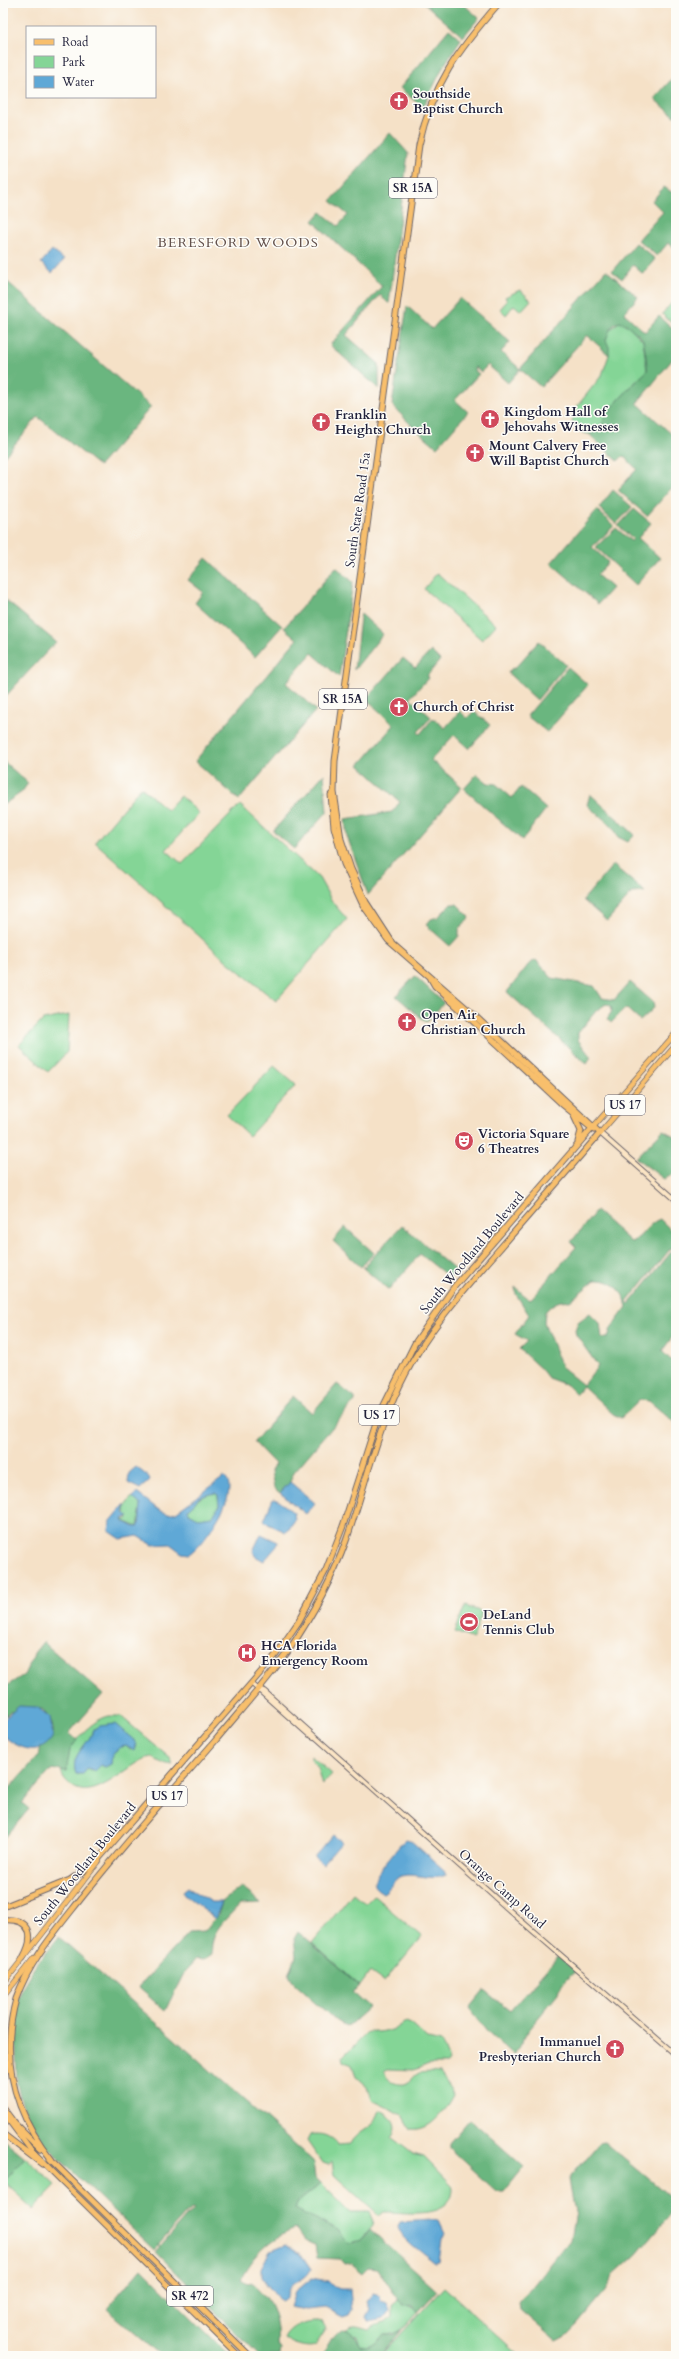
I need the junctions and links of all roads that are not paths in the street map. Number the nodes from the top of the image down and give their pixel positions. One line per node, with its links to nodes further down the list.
1 (499, 3): 2 (highway, South State Road 15a / SR 15A)
2 (334, 792): 3 (highway, South State Road 15a / SR 15A); 4 (highway, South State Road 15a / SR 15A)
3 (332, 802): 4 (highway); 5 (highway, South State Road 15a / SR 15A)
4 (340, 835): 6 (highway, South State Road 15a / SR 15A)
5 (344, 864): 6 (highway); 7 (highway, South State Road 15a / SR 15A)
6 (364, 897): 7 (highway, South State Road 15a / SR 15A)
7 (392, 942): 8 (highway, South State Road 15a / SR 15A)
8 (431, 978): 11 (highway, SR 15A); 11 (highway, SR 15A)
9 (676, 1032): 13 (main road, South Woodland Boulevard / US 17)
10 (676, 1045): 14 (main road, South Woodland Boulevard / US 17)
11 (531, 1072): 12 (highway, SR 15A); 13 (highway, SR 15A)
12 (562, 1104): 13 (highway, SR 15A); 15 (highway)
13 (593, 1127): 14 (highway, SR 15A); 15 (highway, South Woodland Boulevard / US 17)
14 (600, 1133): 16 (main road); 19 (highway, South Woodland Boulevard / US 17)
15 (576, 1147): 17 (highway, South Woodland Boulevard / US 17)
16 (676, 1200)
17 (520, 1212): 18 (highway, South Woodland Boulevard / US 17); 19 (highway)
18 (511, 1222): 20 (highway); 21 (highway, South Woodland Boulevard / US 17)
19 (518, 1228): 20 (highway, South Woodland Boulevard / US 17)
20 (510, 1237): 22 (highway, South Woodland Boulevard / US 17)
21 (432, 1317): 22 (highway); 23 (highway, South Woodland Boulevard / US 17)
22 (432, 1330): 25 (highway, South Woodland Boulevard / US 17)
23 (401, 1368): 24 (highway, South Woodland Boulevard / US 17); 25 (highway)
24 (395, 1380): 26 (highway); 27 (highway, South Woodland Boulevard / US 17)
25 (401, 1384): 26 (highway, South Woodland Boulevard / US 17)
26 (395, 1395): 29 (highway, South Woodland Boulevard / US 17)
27 (326, 1570): 28 (highway, South Woodland Boulevard / US 17); 29 (highway)
28 (319, 1584): 30 (highway); 31 (highway, South Woodland Boulevard / US 17)
29 (328, 1584): 30 (highway, South Woodland Boulevard / US 17)
30 (313, 1611): 32 (highway, South Woodland Boulevard / US 17)
31 (252, 1684): 32 (main road, Orange Camp Road); 33 (highway, South Woodland Boulevard / US 17)
32 (259, 1689): 34 (highway, South Woodland Boulevard / US 17); 42 (main road, Orange Camp Road)
33 (195, 1750): 34 (highway); 35 (highway, South Woodland Boulevard / US 17)
34 (193, 1766): 38 (highway, South Woodland Boulevard / US 17)
35 (108, 1850): 36 (highway); 39 (main road, South Woodland Boulevard / US 17)
36 (3, 1907)
37 (3, 1920): 39 (highway)
38 (45, 1944): 41 (main road, South Woodland Boulevard / US 17); 46 (highway)
39 (23, 1958): 40 (main road, South Woodland Boulevard / US 17)
40 (3, 1984)
41 (3, 1998)
42 (676, 2056)
43 (3, 2108): 46 (highway)
44 (3, 2112): 47 (highway)
45 (3, 2134): 47 (highway)
46 (52, 2160): 49 (highway, SR 472)
47 (62, 2181): 48 (highway, SR 472)
48 (239, 2356)
49 (250, 2356)

